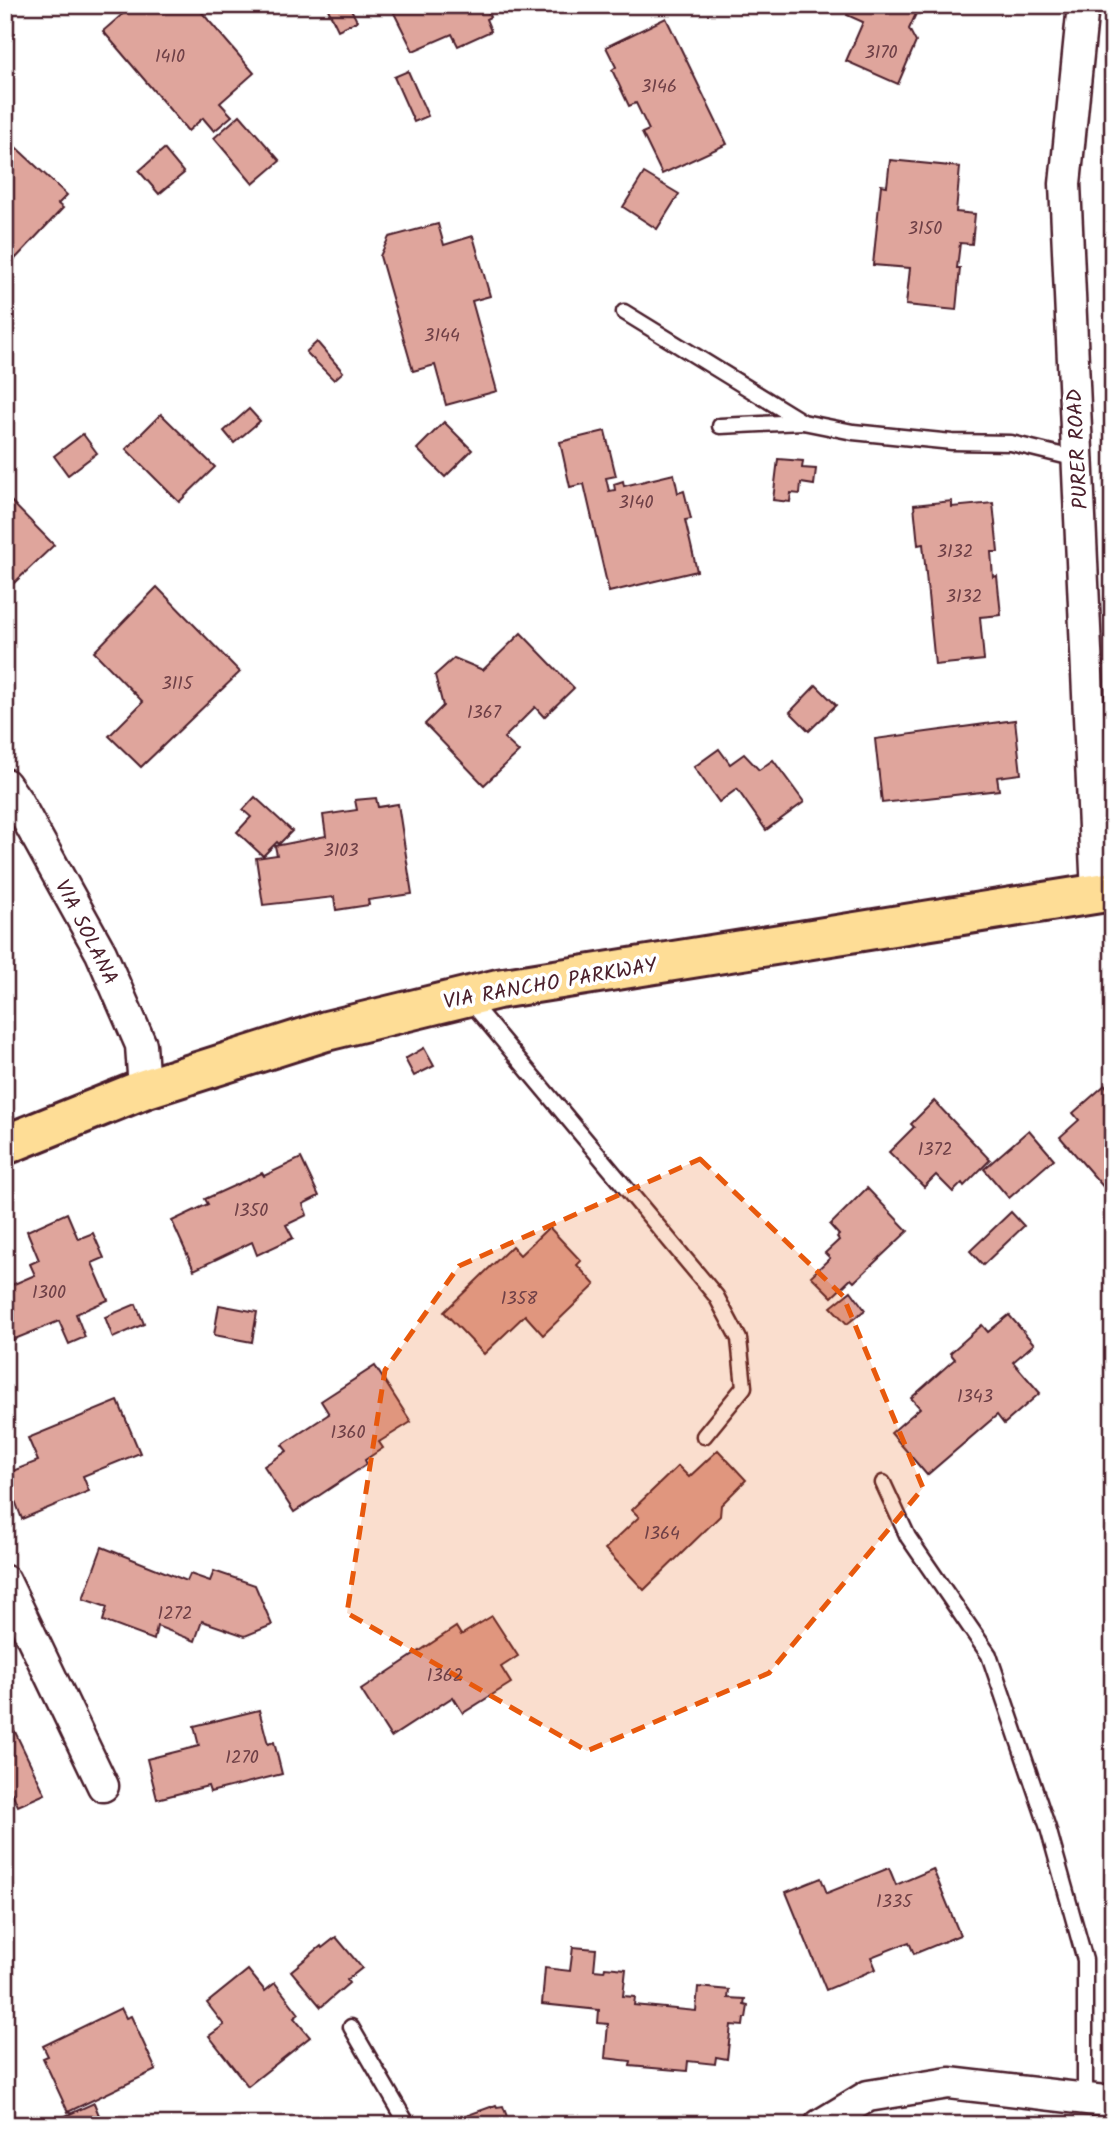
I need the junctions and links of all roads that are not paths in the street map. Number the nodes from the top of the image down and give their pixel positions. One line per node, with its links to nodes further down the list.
1 (1083, 5): 5 (street, PURER ROAD)
2 (624, 312): 3 (lane)
3 (803, 422): 4 (lane); 5 (lane)
4 (720, 426)
5 (1077, 460): 7 (street, PURER ROAD)
6 (5, 784): 9 (street, VIA SOLANA)
7 (1105, 892): 8 (main road, VIA RANCHO PARKWAY)
8 (466, 997): 9 (main road, VIA RANCHO PARKWAY); 11 (lane)
9 (144, 1089): 10 (main road, VIA RANCHO PARKWAY)
10 (5, 1145)
11 (704, 1436)
12 (883, 1483): 16 (lane)
13 (5, 1581): 14 (street)
14 (103, 1786)
15 (351, 2026): 17 (lane)
16 (1099, 2100): 18 (street)
17 (408, 2125)
18 (820, 2125)

